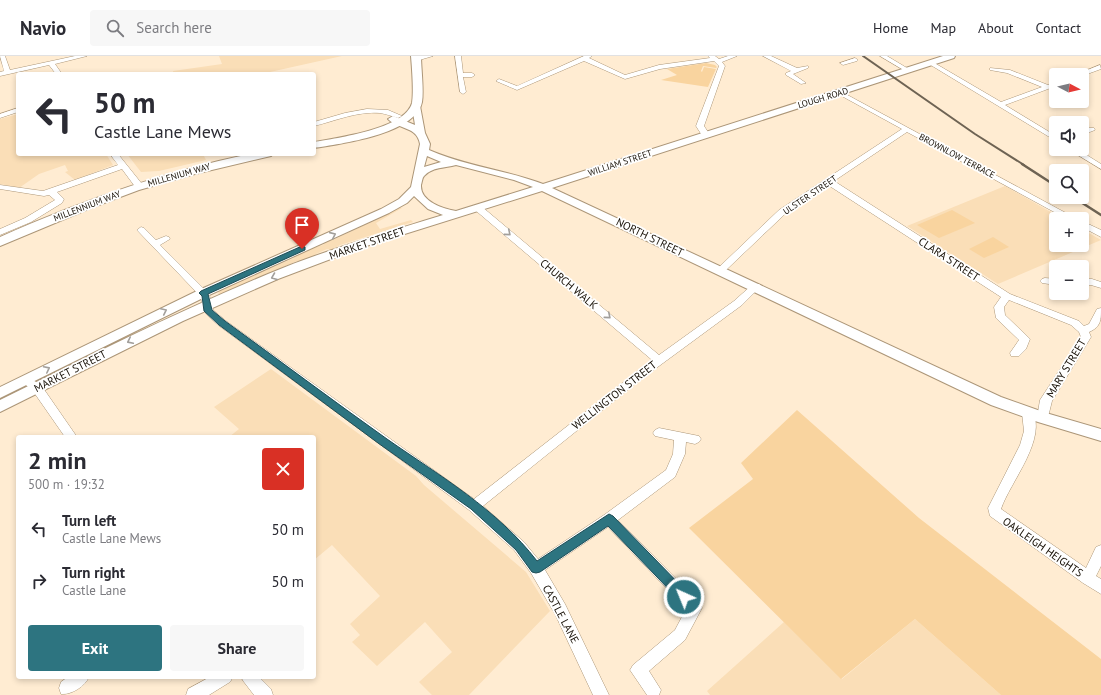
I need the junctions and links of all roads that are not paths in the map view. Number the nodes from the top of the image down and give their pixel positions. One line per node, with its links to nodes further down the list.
1 (2, 56): 22 (street)
2 (83, 56): 13 (street)
3 (430, 56): 9 (street)
4 (458, 56): 25 (street)
5 (734, 56): 11 (street)
6 (766, 56): 19 (street)
7 (884, 56): 21 (street)
8 (949, 56): 15 (main road, LOUGH ROAD)
9 (416, 57): 32 (highway)
10 (586, 57): 11 (street); 27 (street)
11 (715, 59): 40 (street)
12 (855, 59): 14 (street)
13 (51, 63): 22 (street); 23 (street)
14 (843, 63)
15 (931, 63): 21 (main road, LOUGH ROAD); 33 (street)
16 (1100, 66): 20 (street)
17 (806, 67): 19 (street)
18 (992, 69): 29 (street)
19 (795, 70): 28 (street)
20 (1089, 70)
21 (909, 71): 31 (main road, LOUGH ROAD)
22 (8, 72): 24 (street)
23 (58, 72)
24 (0, 74)
25 (460, 75): 26 (street); 30 (street)
26 (472, 75)
27 (499, 81)
28 (803, 82)
29 (1047, 87): 33 (street)
30 (463, 92)
31 (840, 93): 38 (street, BROWNLOW TERRACE); 40 (main road, LOUGH ROAD)
32 (416, 102): 36 (highway); 39 (main road)
33 (1000, 105): 41 (street)
34 (16, 111): 35 (street)
35 (0, 116)
36 (400, 120): 37 (street); 39 (main road); 43 (highway)
37 (316, 123)
38 (906, 130): 53 (street, ULSTER STREET); 62 (street, BROWNLOW TERRACE)
39 (421, 133): 44 (main road)
40 (706, 135): 42 (main road, LOUGH ROAD)
41 (1049, 135)
42 (695, 139): 56 (main road, WILLIAM STREET)
43 (316, 145)
44 (424, 150): 48 (main road); 52 (main road)
45 (115, 156): 49 (street)
46 (258, 156): 54 (highway, MILLENIUM WAY)
47 (1083, 156): 50 (street)
48 (462, 163): 51 (main road); 52 (main road, MARKET STREET)
49 (122, 166): 54 (street); 57 (street)
50 (1101, 167)
51 (493, 172): 56 (main road, NORTH STREET); 59 (main road)
52 (417, 182): 60 (main road, MARKET STREET); 63 (main road)
53 (829, 182): 71 (street, ULSTER STREET); 78 (street, CLARA STREET)
54 (139, 186): 69 (highway, MILLENNIUM WAY)
55 (0, 187): 57 (street)
56 (544, 187): 58 (main road, NORTH STREET); 59 (main road, MARKET STREET)
57 (51, 192): 69 (street)
58 (561, 194): 59 (main road); 71 (main road, NORTH STREET)
59 (518, 195): 61 (main road, MARKET STREET)
60 (403, 200): 64 (main road); 77 (main road, MARKET STREET, one-way to 60)
61 (478, 208): 63 (main road, MARKET STREET); 83 (street, CHURCH WALK, one-way to 83)
62 (1061, 212)
63 (457, 215): 64 (main road, MARKET STREET)
64 (429, 222): 79 (main road, MARKET STREET, one-way to 79)
65 (1089, 228): 67 (street)
66 (141, 230): 70 (street)
67 (1101, 234)
68 (166, 239): 70 (street)
69 (2, 240)
70 (154, 244): 77 (street)
71 (721, 270): 76 (main road, NORTH STREET)
72 (1045, 282): 73 (street)
73 (1049, 282)
74 (1089, 282): 75 (street)
75 (1101, 285)
76 (756, 286): 83 (street, WELLINGTON STREET); 87 (main road, NORTH STREET)
77 (203, 293): 79 (street, CASTLE LANE); 84 (main road, MARKET STREET, one-way to 77)
78 (1007, 296): 81 (street, MARY STREET); 82 (street)
79 (208, 306): 84 (main road, MARKET STREET, one-way to 84); 94 (street, CASTLE LANE)
80 (1101, 311): 81 (street)
81 (1083, 330): 88 (street, MARY STREET)
82 (1015, 352)
83 (659, 360): 94 (street, WELLINGTON STREET)
84 (32, 384): 85 (main road, MARKET STREET); 86 (main road, MARKET STREET); 90 (street)
85 (0, 393)
86 (0, 406)
87 (1028, 413): 88 (main road, NORTH STREET); 98 (street, OAKLEIGH HEIGHTS)
88 (1043, 418): 91 (main road, NORTH STREET)
89 (659, 433): 92 (street)
90 (70, 435)
91 (1101, 435)
92 (680, 437): 93 (street); 95 (street)
93 (695, 439)
94 (474, 506): 97 (street, CASTLE LANE)
95 (609, 519): 97 (street); 104 (street)
96 (1101, 551): 98 (street)
97 (536, 568): 107 (street, CASTLE LANE)
98 (1088, 578): 99 (street, OAKLEIGH HEIGHTS)
99 (1101, 588)
100 (78, 679): 103 (street)
101 (222, 679): 105 (street)
102 (251, 679): 106 (street)
103 (67, 688)
104 (653, 690)
105 (194, 695)
106 (265, 695)
107 (601, 695)

